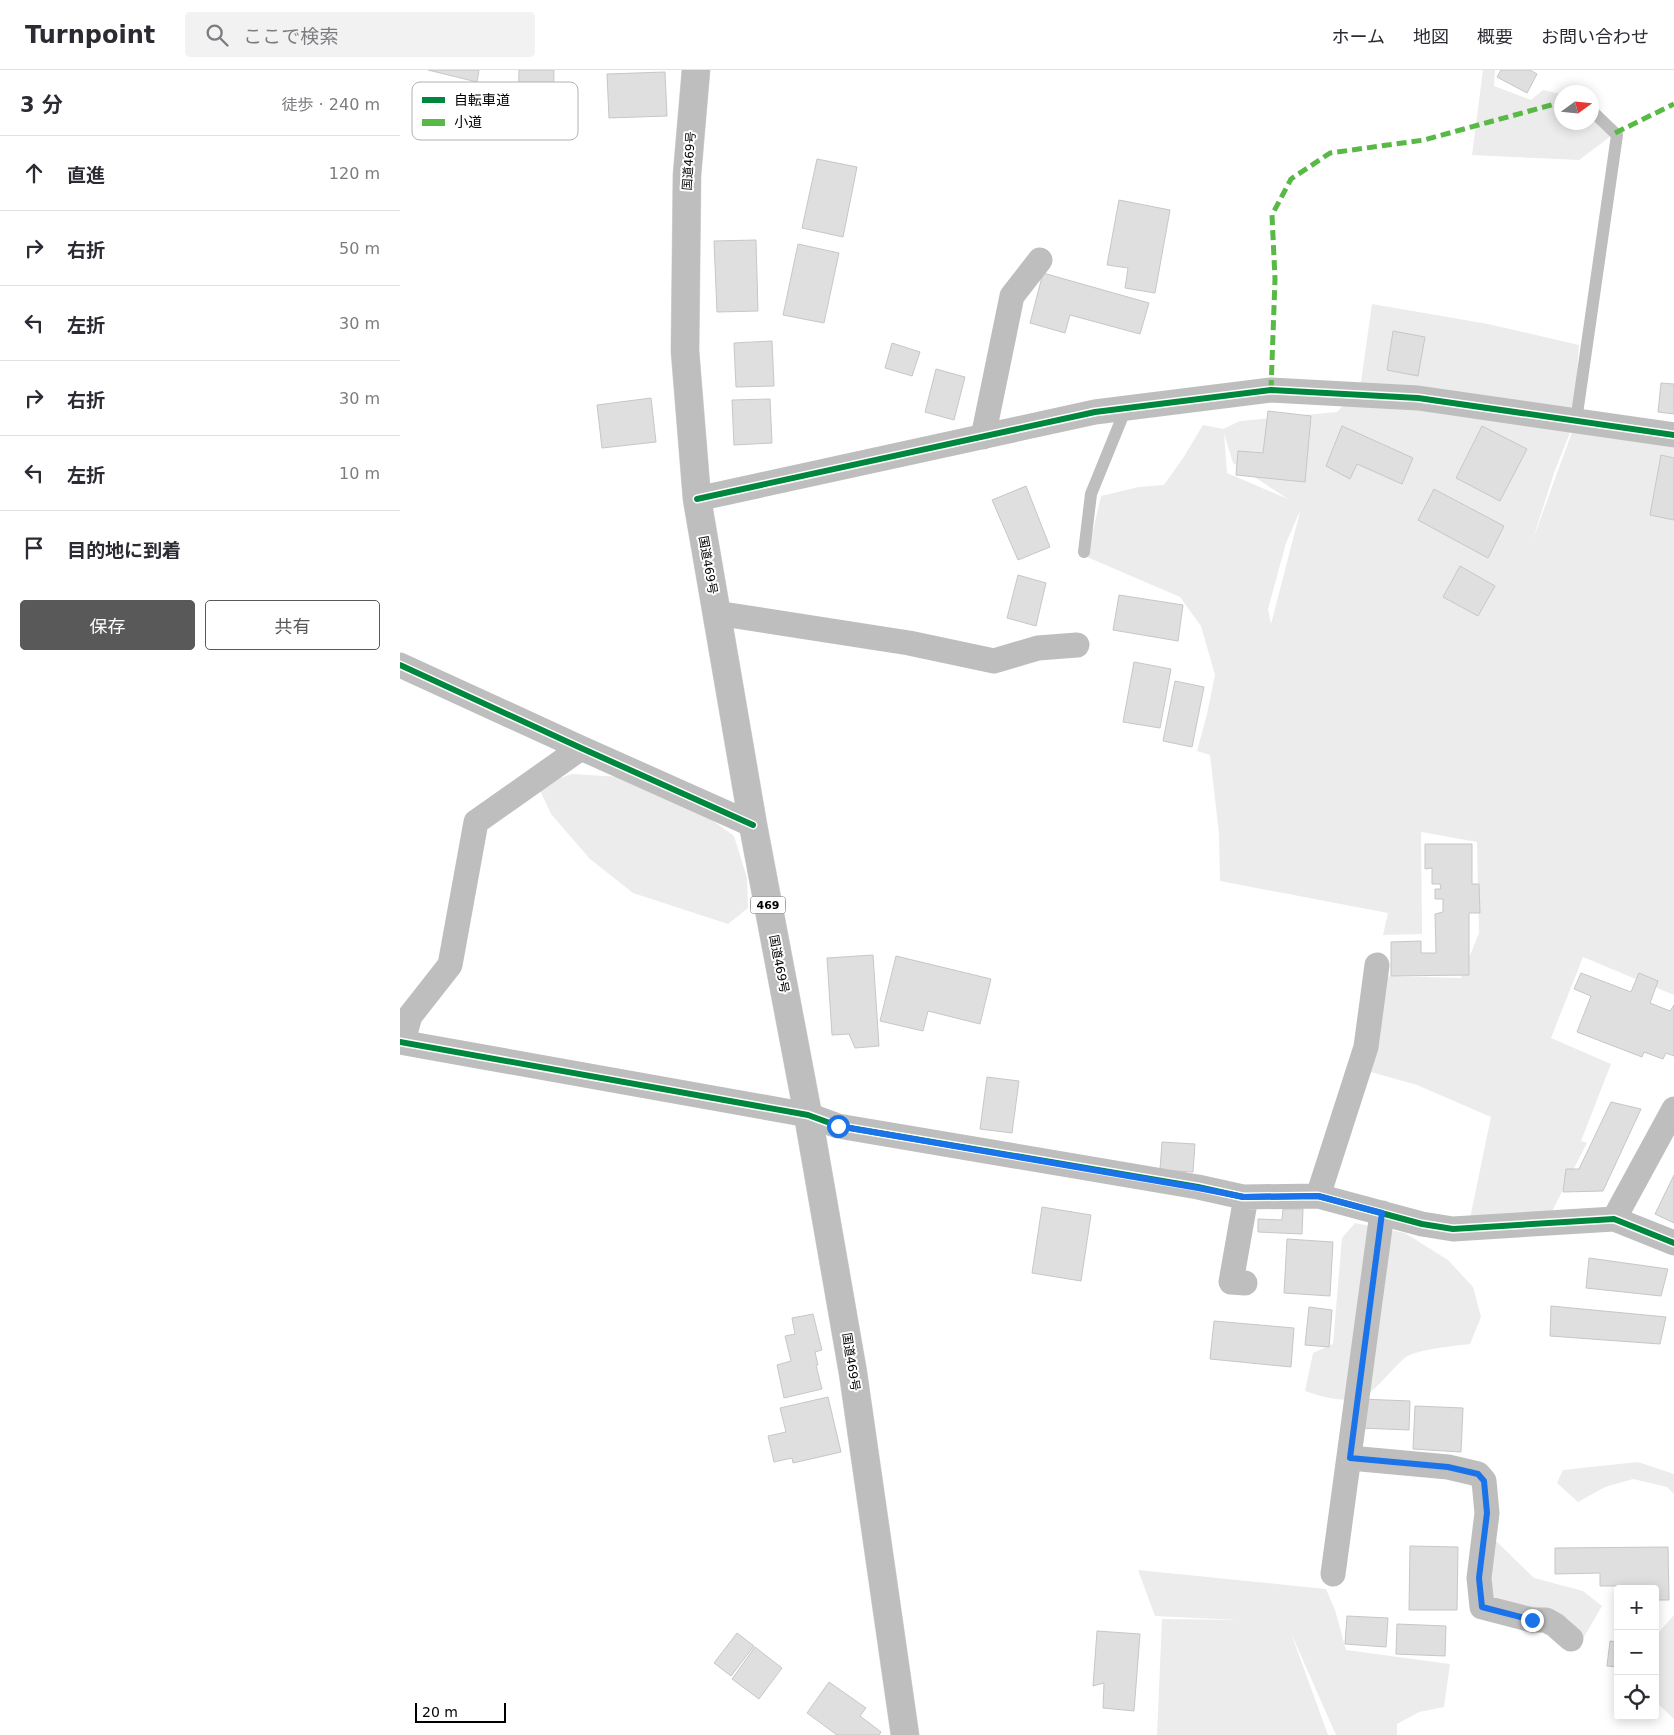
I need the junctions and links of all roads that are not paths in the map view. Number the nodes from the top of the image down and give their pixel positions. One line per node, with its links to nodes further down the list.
1 (696, 70): 8 (highway, 国道469号 / 469)
2 (1599, 118): 5 (lane)
3 (1040, 260): 7 (street)
4 (1126, 408): 5 (street); 7 (street); 9 (lane)
5 (1576, 421): 6 (street)
6 (1674, 435)
7 (984, 436): 8 (street)
8 (697, 499): 10 (highway, 国道469号 / 469)
9 (1084, 552)
10 (716, 613): 11 (street); 14 (highway, 国道469号 / 469)
11 (1077, 645)
12 (400, 665): 13 (street)
13 (581, 748): 14 (street); 16 (street)
14 (753, 824): 18 (highway, 国道469号 / 469)
15 (1377, 965): 19 (street)
16 (402, 1042): 18 (street)
17 (1674, 1109): 22 (street)
18 (808, 1115): 20 (street); 28 (highway, 国道469号 / 469)
19 (1318, 1196): 20 (street); 21 (street)
20 (1246, 1197): 24 (street)
21 (1382, 1213): 22 (street); 25 (street)
22 (1614, 1219): 23 (street)
23 (1674, 1243)
24 (1246, 1283)
25 (1350, 1458): 26 (street); 27 (street)
26 (1333, 1574)
27 (1571, 1639)
28 (905, 1735)

